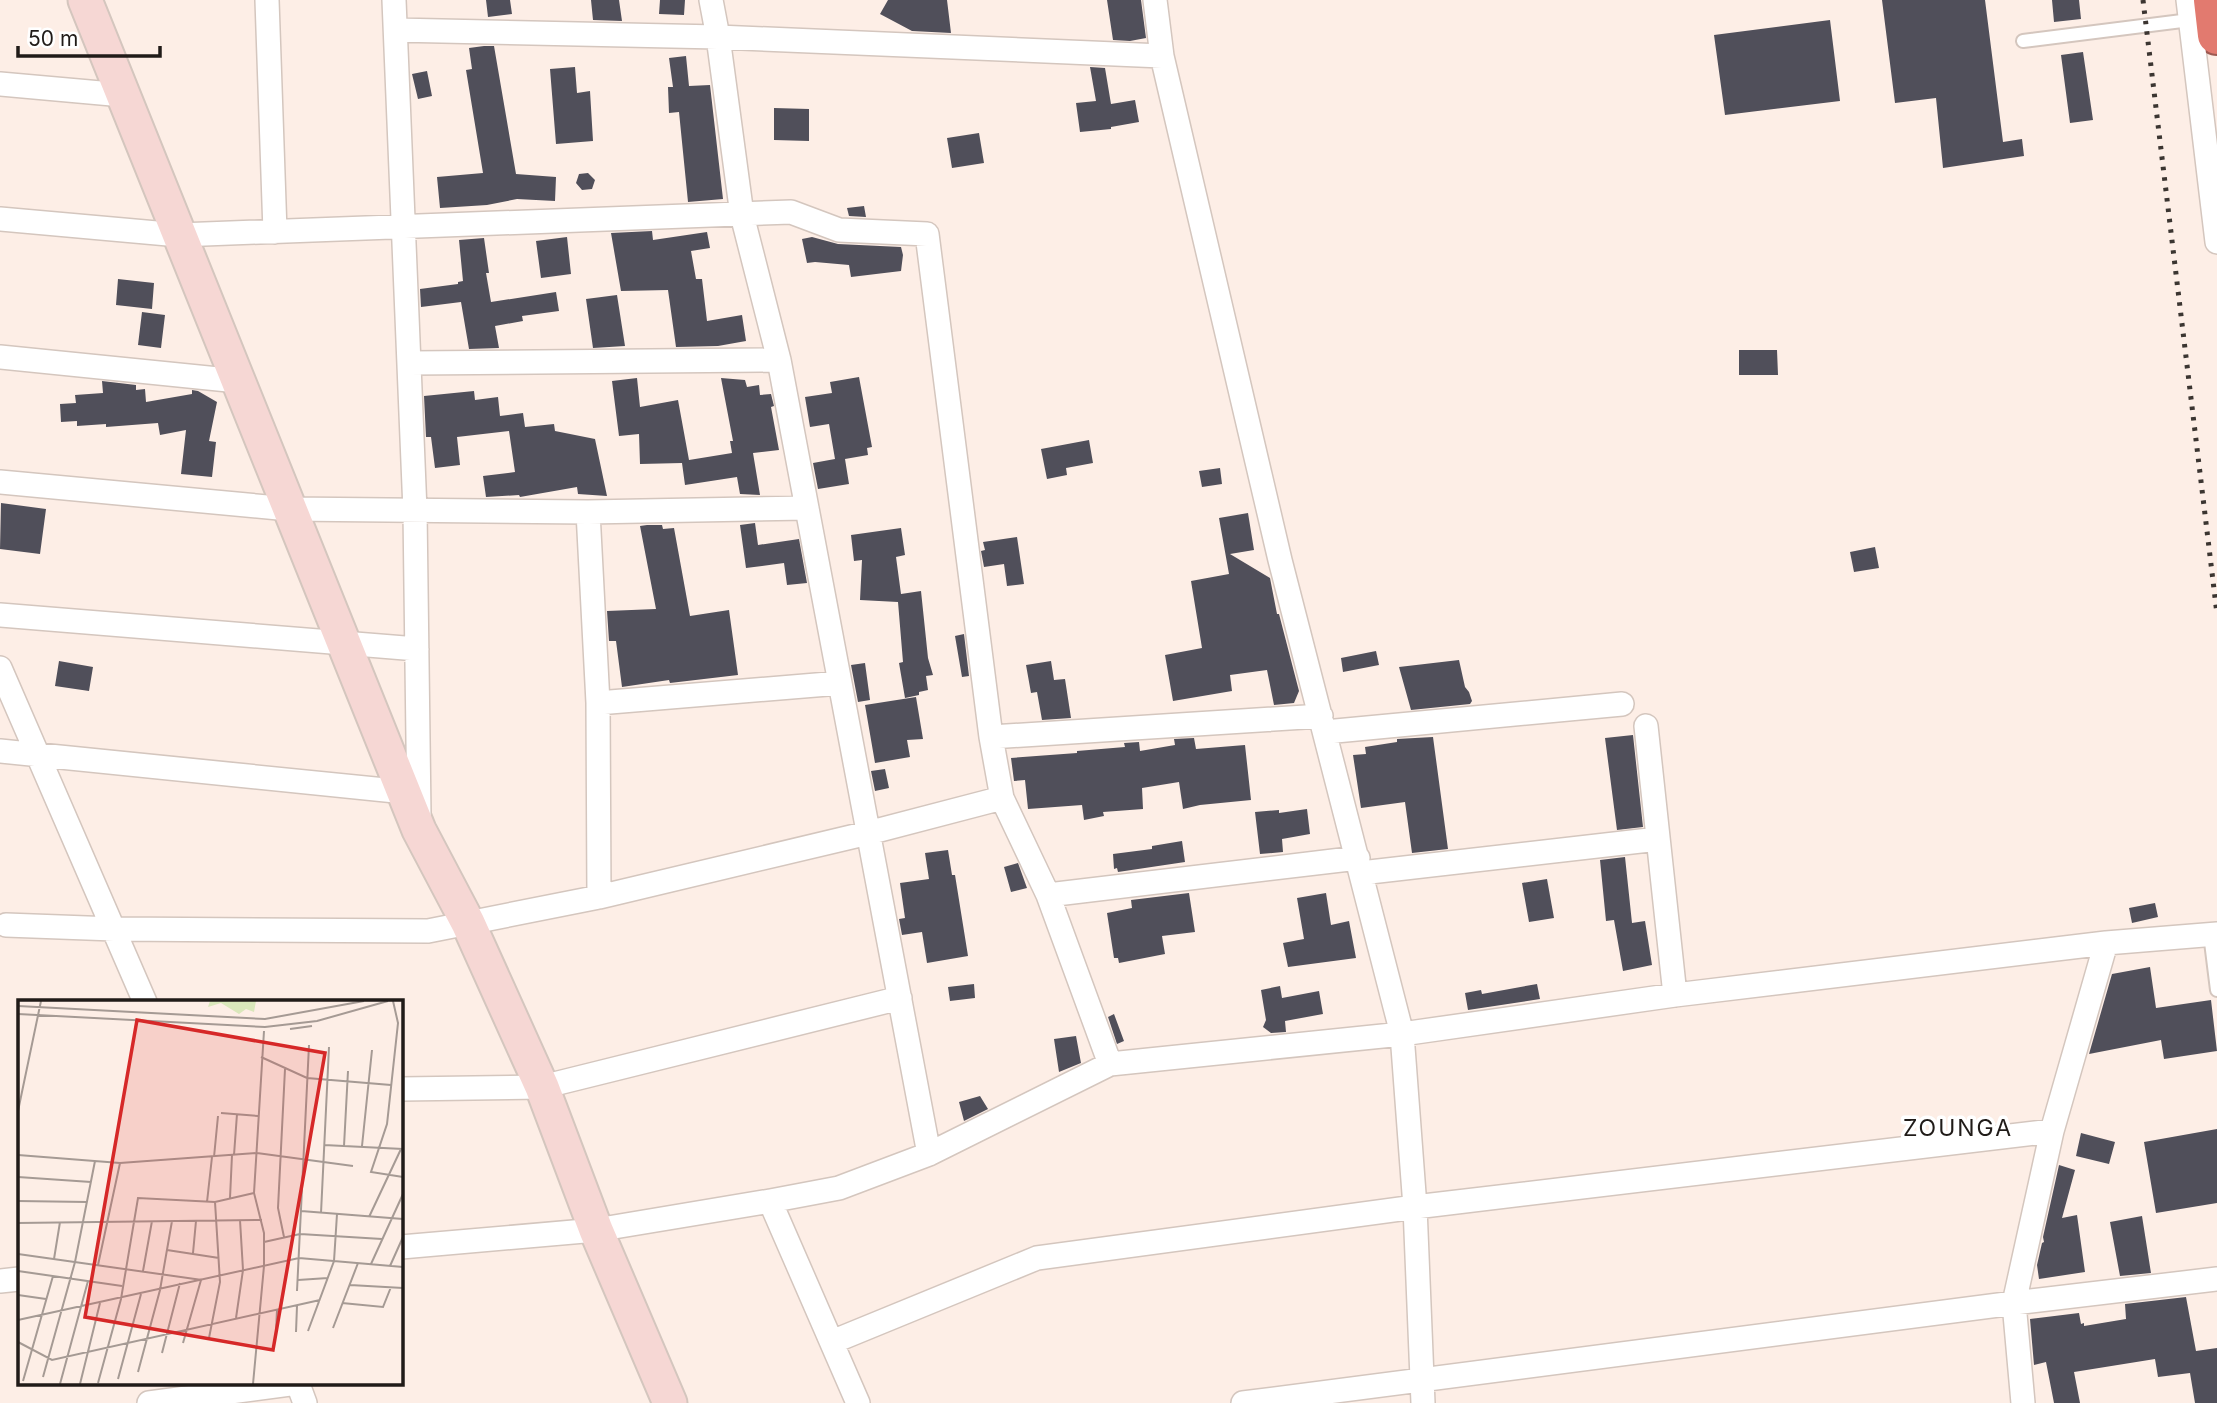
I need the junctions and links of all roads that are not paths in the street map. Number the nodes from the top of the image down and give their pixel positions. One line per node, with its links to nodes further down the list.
1 (85, 0): 12 (street)
2 (267, 0): 16 (street)
3 (394, 0): 7 (street)
4 (711, 0): 8 (street)
5 (1155, 0): 10 (street)
6 (2202, 14): 9 (lane); 18 (street)
7 (396, 30): 8 (street); 15 (street)
8 (718, 37): 10 (street); 13 (street)
9 (2022, 41)
10 (1162, 56): 35 (street)
11 (0, 84): 12 (street)
12 (123, 95): 17 (street)
13 (742, 215): 15 (street); 20 (street); 37 (street)
14 (0, 219): 17 (street)
15 (404, 226): 16 (street); 21 (street)
16 (275, 233): 17 (street)
17 (179, 235): 22 (street)
18 (2217, 242)
19 (0, 357): 22 (street)
20 (779, 360): 21 (street); 24 (street)
21 (409, 362): 26 (street)
22 (238, 381): 25 (street)
23 (0, 482): 25 (street)
24 (807, 508): 27 (street); 32 (street)
25 (289, 509): 26 (street); 29 (street)
26 (415, 511): 27 (street); 30 (street)
27 (589, 512): 33 (street)
28 (0, 615): 29 (street)
29 (345, 643): 30 (street); 40 (street)
30 (417, 649): 40 (street)
31 (0, 668): 39 (street)
32 (840, 683): 33 (street); 42 (street)
33 (598, 703): 46 (street)
34 (1622, 704): 35 (street)
35 (1323, 724): 37 (street); 44 (street)
36 (1646, 726): 43 (street)
37 (991, 737): 41 (street)
38 (0, 751): 39 (street)
39 (37, 755): 40 (street); 49 (street)
40 (412, 792): 47 (street)
41 (1002, 798): 42 (street); 45 (street)
42 (868, 833): 46 (street); 54 (street)
43 (1658, 839): 44 (street); 53 (street)
44 (1360, 866): 45 (street); 56 (street)
45 (1048, 895): 57 (street)
46 (598, 897): 47 (street)
47 (468, 923): 49 (street); 58 (street)
48 (6, 925): 49 (street)
49 (114, 929): 55 (street)
50 (2213, 934): 51 (street); 52 (lane)
51 (2106, 943): 53 (street); 60 (street)
52 (2217, 990)
53 (1675, 995): 56 (street)
54 (900, 999): 58 (street); 61 (street)
55 (144, 1000)
56 (1402, 1034): 57 (street); 63 (street)
57 (1110, 1064): 61 (street)
58 (542, 1087): 59 (street); 64 (street)
59 (402, 1088)
60 (2052, 1131): 63 (street); 69 (street)
61 (929, 1154): 62 (street)
62 (770, 1201): 64 (street); 70 (street)
63 (1415, 1207): 70 (street); 73 (street)
64 (596, 1230): 65 (street); 76 (street)
65 (402, 1247)
66 (18, 1279): 68 (street)
67 (2217, 1279): 69 (street)
68 (0, 1281)
69 (2014, 1303): 73 (street); 79 (street)
70 (832, 1342): 77 (street)
71 (275, 1386): 74 (street)
72 (300, 1386): 75 (street)
73 (1422, 1392): 78 (street)
74 (149, 1403)
75 (306, 1403)
76 (670, 1403)
77 (858, 1403)
78 (1243, 1403)
79 (2023, 1403)

